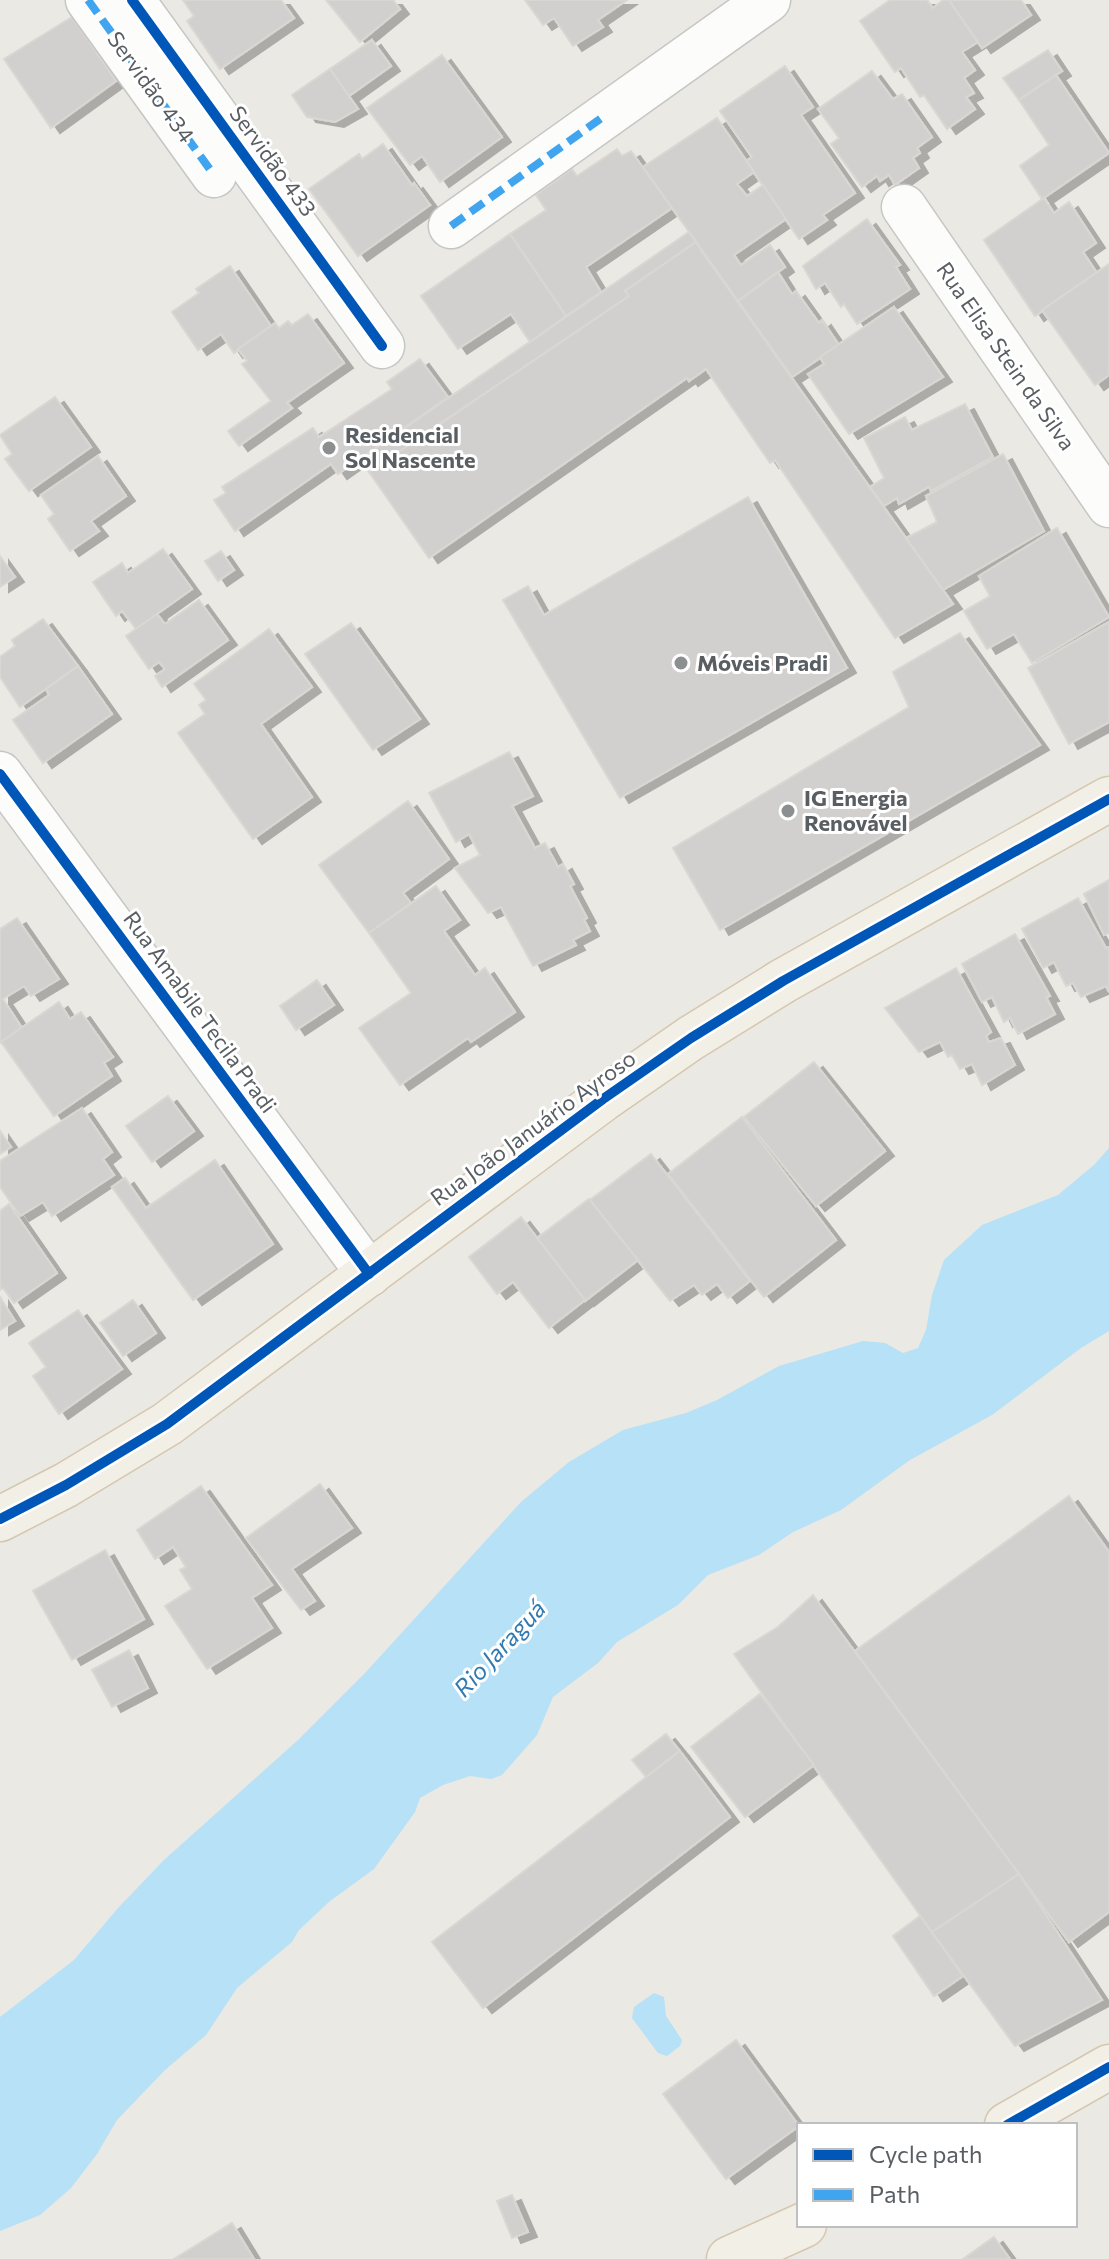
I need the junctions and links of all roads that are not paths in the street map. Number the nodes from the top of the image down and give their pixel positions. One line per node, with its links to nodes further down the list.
1 (88, 0): 4 (street, Servidão 434)
2 (132, 0): 7 (street, Servidão 433)
3 (768, 0): 6 (street)
4 (214, 175)
5 (904, 207): 8 (street, Rua Elisa Stein da Silva)
6 (451, 226)
7 (382, 346)
8 (1109, 505)
9 (0, 774): 11 (street, Rua Amabile Tecila Pradi)
10 (1109, 799): 11 (main road, Rua João Januário Ayroso)
11 (369, 1274): 12 (main road, Rua João Januário Ayroso)
12 (0, 1519)
13 (1109, 2067): 14 (main road)
14 (1011, 2123)
15 (800, 2227): 16 (main road)
16 (745, 2256)

